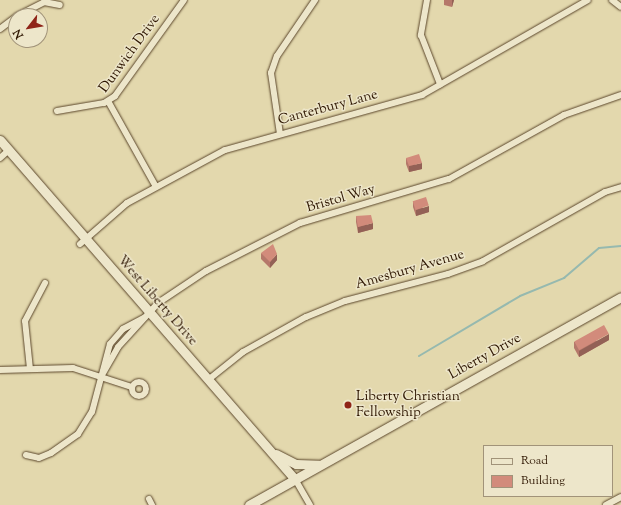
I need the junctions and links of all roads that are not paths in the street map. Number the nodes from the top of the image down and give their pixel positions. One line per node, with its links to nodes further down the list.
1 (184, 0): 13 (street, Dunwich Drive)
2 (315, 0): 15 (street)
3 (427, 0): 11 (street)
4 (588, 0): 11 (street, Canterbury Lane)
5 (612, 0): 7 (street)
6 (60, 5): 8 (street)
7 (621, 7)
8 (32, 8)
9 (8, 23): 10 (street)
10 (0, 29)
11 (440, 84): 15 (street, Canterbury Lane)
12 (621, 95): 24 (street, Bristol Way)
13 (108, 101): 14 (street); 19 (street, Dunwich Drive)
14 (57, 111)
15 (280, 134): 19 (street, Canterbury Lane)
16 (0, 140): 17 (main road, West Liberty Drive)
17 (9, 150): 18 (street); 21 (main road, West Liberty Drive)
18 (0, 158)
19 (156, 187): 21 (street, Canterbury Lane)
20 (621, 187): 28 (street, Amesbury Avenue)
21 (82, 241): 24 (main road, West Liberty Drive)
22 (44, 283): 25 (street)
23 (621, 297): 32 (main road, Liberty Drive)
24 (146, 316): 27 (street, Bristol Way); 28 (main road, West Liberty Drive)
25 (30, 369): 26 (street); 27 (street)
26 (0, 370)
27 (102, 375): 29 (street); 31 (street, Bristol Way)
28 (208, 380): 30 (main road, West Liberty Drive)
29 (132, 387)
30 (269, 450): 32 (main road); 33 (main road, West Liberty Drive)
31 (26, 455)
32 (321, 465): 33 (main road, Liberty Drive)
33 (295, 479): 37 (main road, Liberty Drive); 38 (street)
34 (621, 497): 39 (street)
35 (149, 499): 36 (street)
36 (152, 505)
37 (249, 505)
38 (310, 505)
39 (606, 505)

